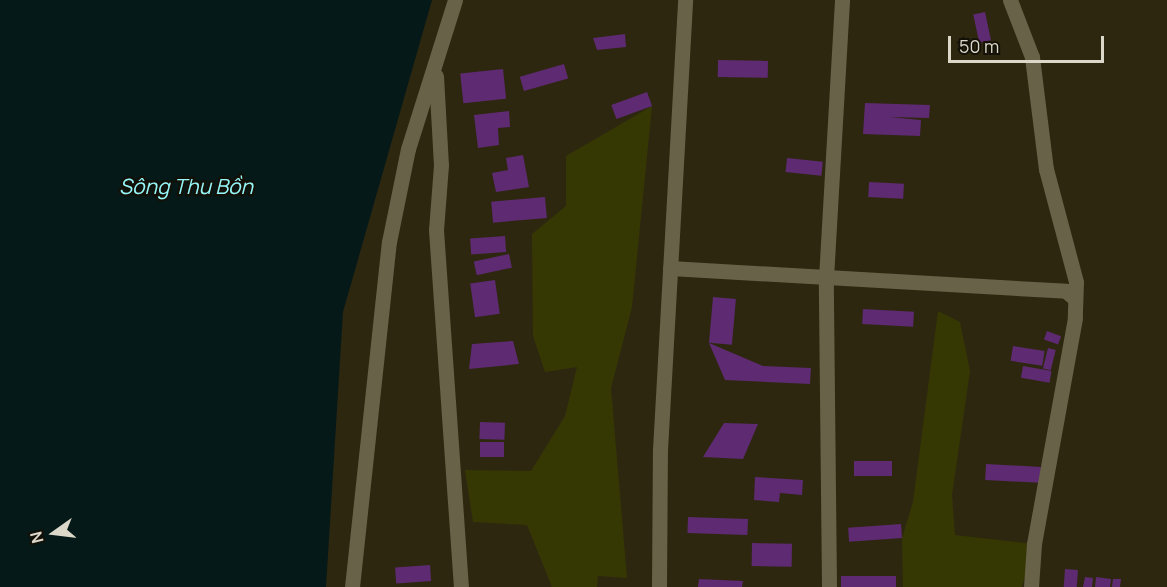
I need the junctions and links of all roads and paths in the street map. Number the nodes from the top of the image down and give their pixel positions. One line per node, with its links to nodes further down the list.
1 (455, 0): 5 (street)
2 (685, 0): 6 (street)
3 (842, 0): 7 (street)
4 (1010, 0): 8 (street)
5 (435, 67): 9 (street); 10 (street)
6 (670, 268): 7 (street); 11 (street)
7 (826, 278): 8 (street); 12 (street)
8 (1074, 298): 13 (street)
9 (352, 587)
10 (461, 587)
11 (659, 587)
12 (829, 587)
13 (1031, 587)

